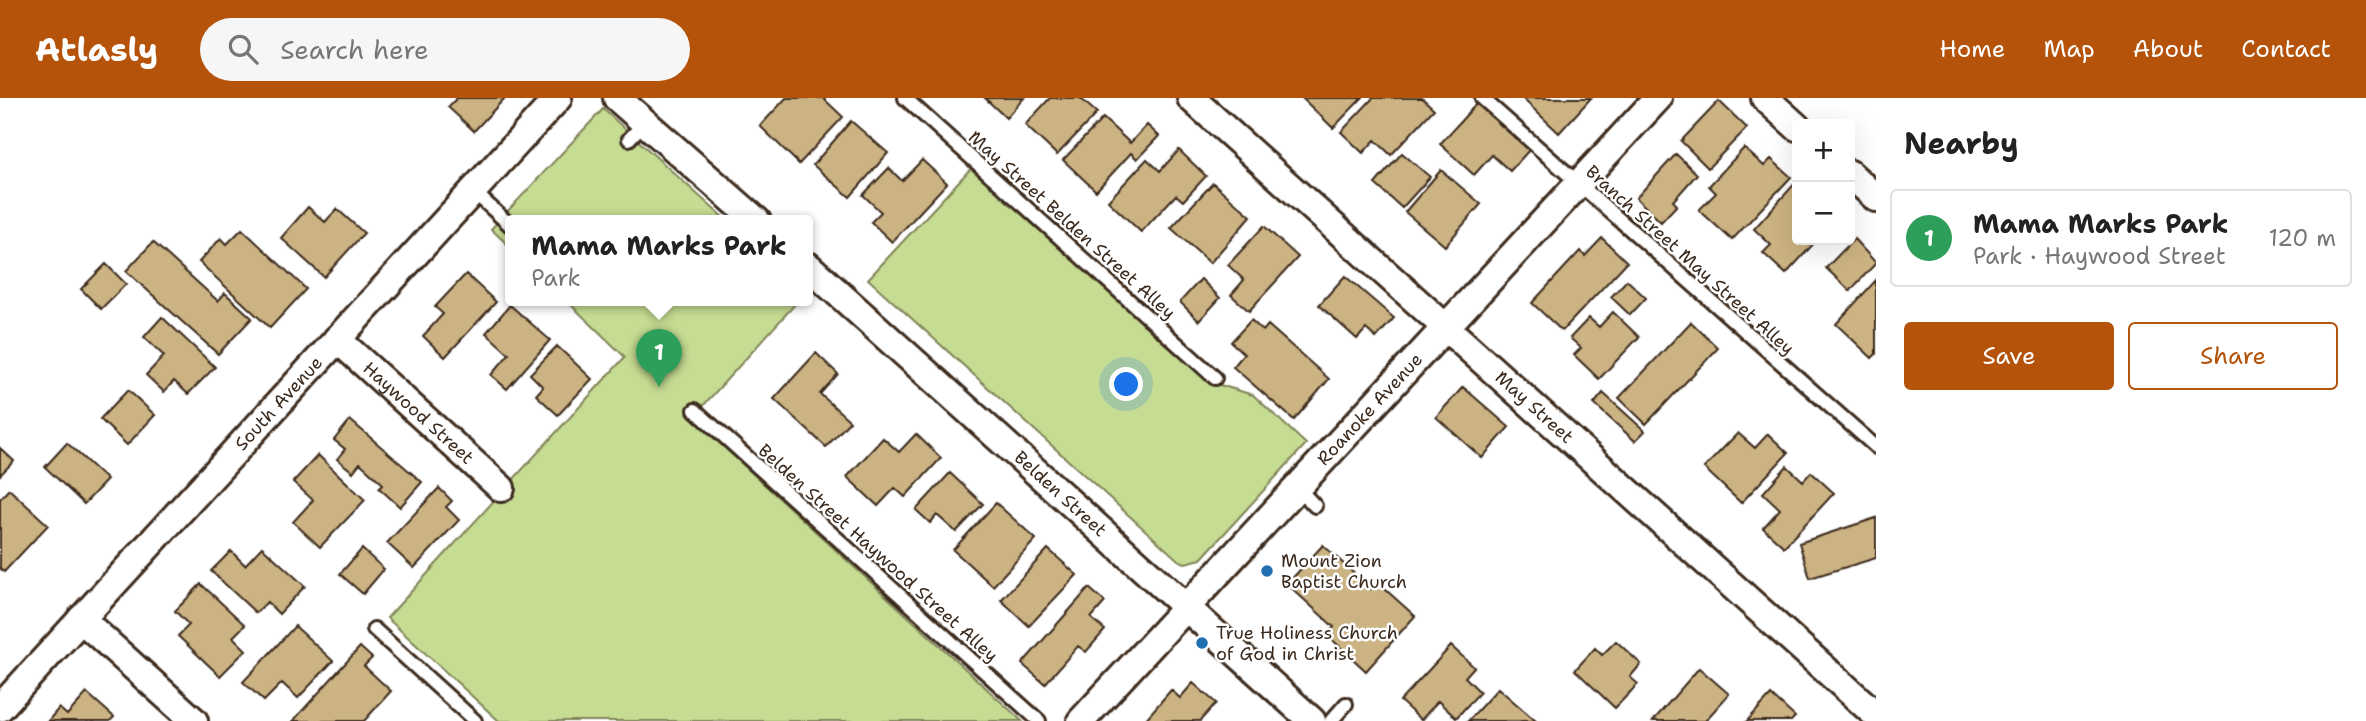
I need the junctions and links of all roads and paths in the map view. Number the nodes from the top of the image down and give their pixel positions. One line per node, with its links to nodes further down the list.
1 (558, 98): 11 (street, South Avenue)
2 (617, 98): 13 (street)
3 (905, 98): 18 (lane, May Street Belden Street Alley)
4 (1191, 98): 16 (street, May Street)
5 (1482, 98): 10 (lane, Branch Street May Street Alley)
6 (1658, 98): 10 (street, Roanoke Avenue)
7 (1765, 98): 8 (street)
8 (1792, 122)
9 (1855, 179): 12 (street)
10 (1579, 184): 16 (street, Roanoke Avenue); 20 (lane, Branch Street May Street Alley)
11 (473, 191): 14 (lane); 17 (street, South Avenue)
12 (1876, 198)
13 (749, 215)
14 (505, 220)
15 (813, 271): 22 (street, Belden Street)
16 (1446, 327): 22 (street, Roanoke Avenue); 27 (street, May Street)
17 (337, 339): 21 (street, Haywood Street); 23 (street, South Avenue)
18 (1215, 377)
19 (695, 410): 30 (lane, Belden Street Haywood Street Alley)
20 (1876, 447)
21 (501, 488)
22 (1186, 607): 31 (street, Roanoke Avenue); 32 (street, Belden Street)
23 (81, 619): 26 (street, South Avenue); 28 (street)
24 (374, 629): 29 (lane)
25 (1346, 704): 33 (lane)
26 (0, 708)
27 (1876, 715)
28 (194, 721)
29 (475, 721)
30 (1039, 721)
31 (1081, 721)
32 (1312, 721)
33 (1331, 721)

